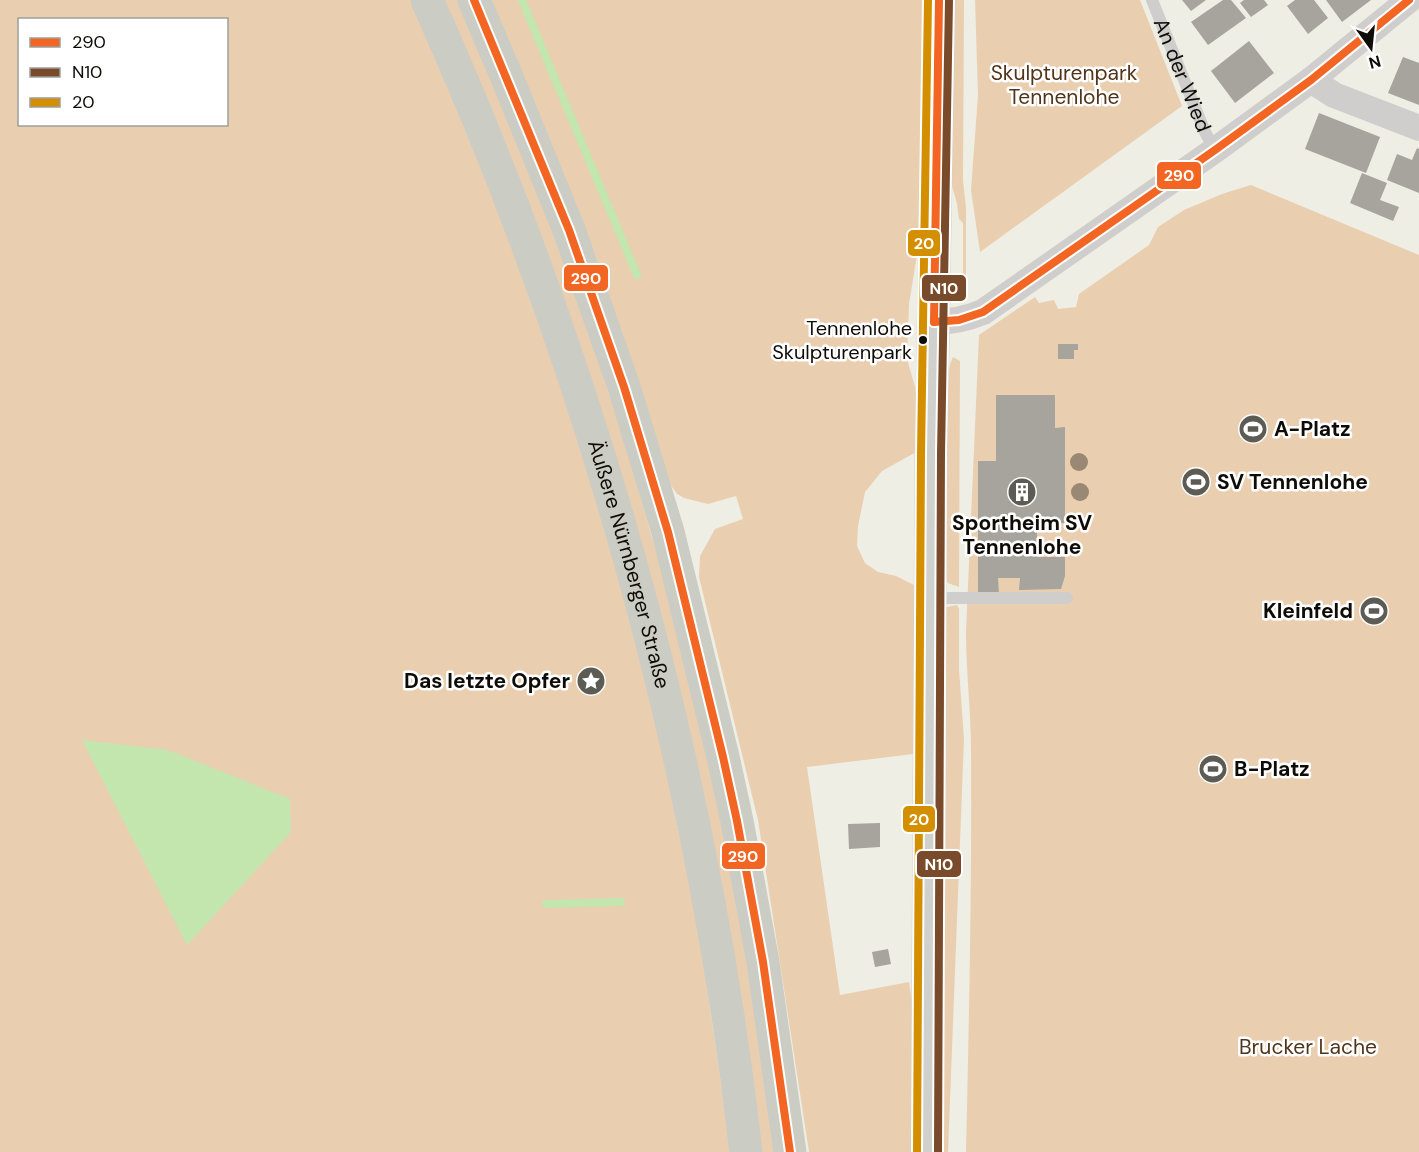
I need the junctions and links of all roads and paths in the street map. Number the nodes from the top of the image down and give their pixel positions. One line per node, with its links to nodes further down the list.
1 (427, 0): 12 (highway, Äußere Nürnberger Straße)
2 (474, 0): 13 (highway, Äußere Nürnberger Straße)
3 (939, 0): 9 (street)
4 (1152, 0): 8 (lane, An der Wied)
5 (1409, 0): 6 (street)
6 (1311, 80): 7 (street); 8 (street)
7 (1419, 128)
8 (1215, 150): 9 (street)
9 (934, 322): 10 (street)
10 (930, 598): 11 (lane); 14 (street)
11 (1067, 598)
12 (746, 1152)
13 (790, 1152)
14 (927, 1152)

